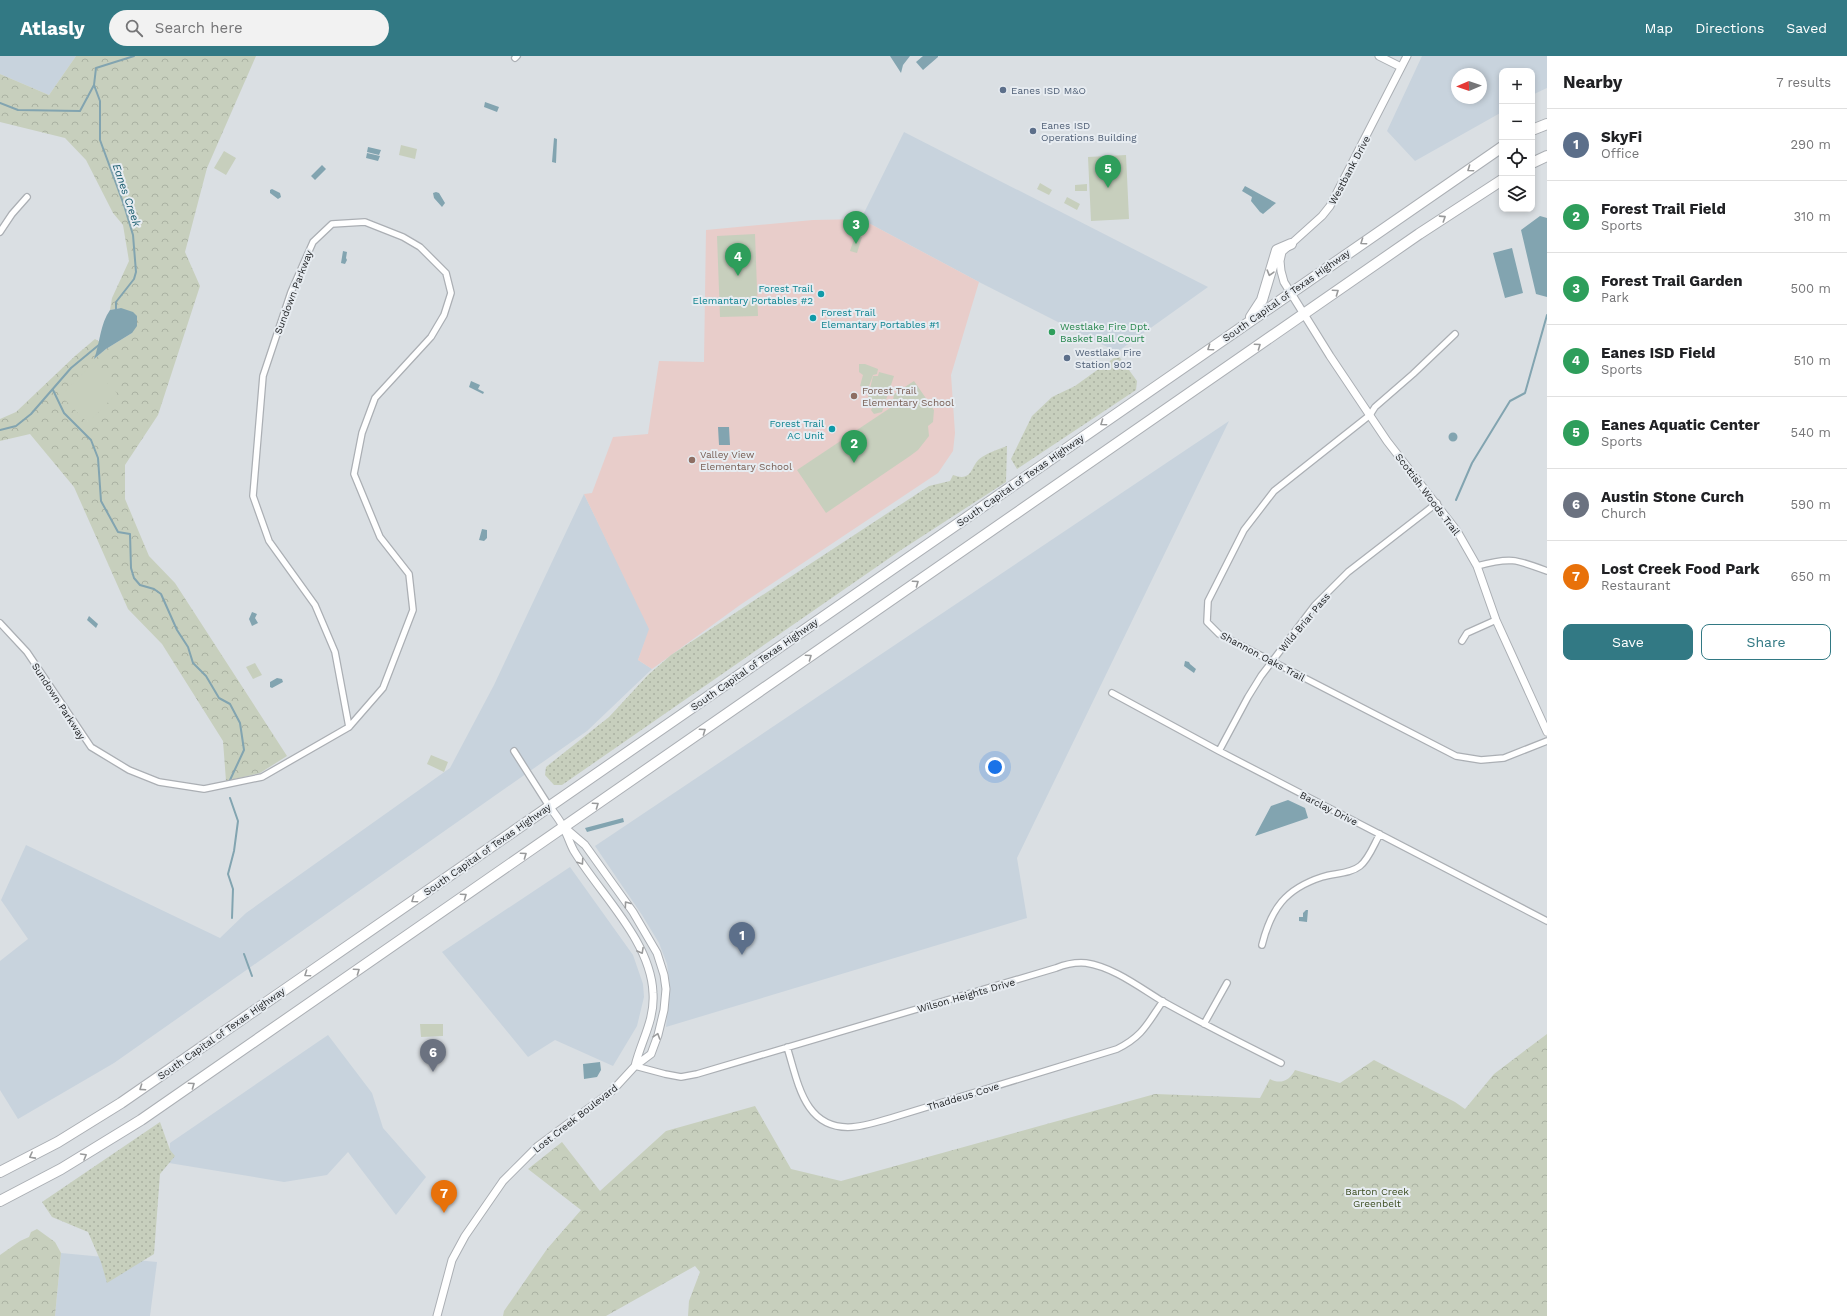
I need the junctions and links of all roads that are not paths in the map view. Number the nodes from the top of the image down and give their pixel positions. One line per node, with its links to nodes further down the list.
1 (1379, 56): 3 (street)
2 (1407, 56): 3 (street, Westbank Drive)
3 (1401, 67): 12 (street, Westbank Drive)
4 (1547, 124): 5 (highway)
5 (1535, 129)
6 (1499, 149): 13 (highway, South Capital of Texas Highway, one-way to 13)
7 (1547, 156): 8 (highway)
8 (1535, 162)
9 (1499, 182): 14 (highway, one-way to 9)
10 (27, 197): 11 (street)
11 (0, 232)
12 (1290, 244): 13 (street, Westbank Drive); 15 (highway, one-way to 15)
13 (1290, 292): 14 (street, Westbank Drive); 15 (highway, South Capital of Texas Highway)
14 (1304, 314): 17 (street, Scottish Woods Trail); 32 (highway, one-way to 14)
15 (1247, 323): 31 (highway, South Capital of Texas Highway, one-way to 31)
16 (1455, 334): 17 (street, Shannon Oaks Trail)
17 (1370, 415): 18 (street, Scottish Woods Trail); 24 (street, Shannon Oaks Trail)
18 (1437, 503): 19 (street, Scottish Woods Trail); 24 (street, Wild Briar Pass)
19 (1476, 566): 20 (street); 21 (street, Scottish Woods Trail)
20 (1547, 572)
21 (1496, 620): 23 (street); 27 (street, Scottish Woods Trail)
22 (0, 623): 26 (street, Sundown Parkway)
23 (1462, 641)
24 (1271, 661): 28 (street, Shannon Oaks Trail); 30 (street, Wild Briar Pass)
25 (1112, 693): 30 (street, Barclay Drive)
26 (349, 727): 26 (street, Sundown Parkway)
27 (1547, 732)
28 (1547, 741)
29 (514, 751): 31 (street, Lost Creek Boulevard)
30 (1219, 751): 33 (street, Barclay Drive)
31 (549, 806): 32 (street, Lost Creek Boulevard); 42 (highway, South Capital of Texas Highway, one-way to 42)
32 (564, 827): 41 (street, Lost Creek Boulevard, one-way to 41); 41 (street, Lost Creek Boulevard, one-way to 32); 43 (highway, one-way to 32)
33 (1380, 834): 34 (street, Barclay Drive); 35 (street)
34 (1547, 921)
35 (1262, 945)
36 (1227, 983): 38 (street)
37 (1163, 1001): 38 (street, Wilson Heights Drive); 39 (street, Wilson Heights Drive); 39 (street, Thaddeus Cove)
38 (1204, 1024): 40 (street, Wilson Heights Drive)
39 (788, 1047): 41 (street, Wilson Heights Drive)
40 (1281, 1063)
41 (635, 1066): 44 (street, Lost Creek Boulevard)
42 (0, 1172)
43 (0, 1201)
44 (437, 1316)

